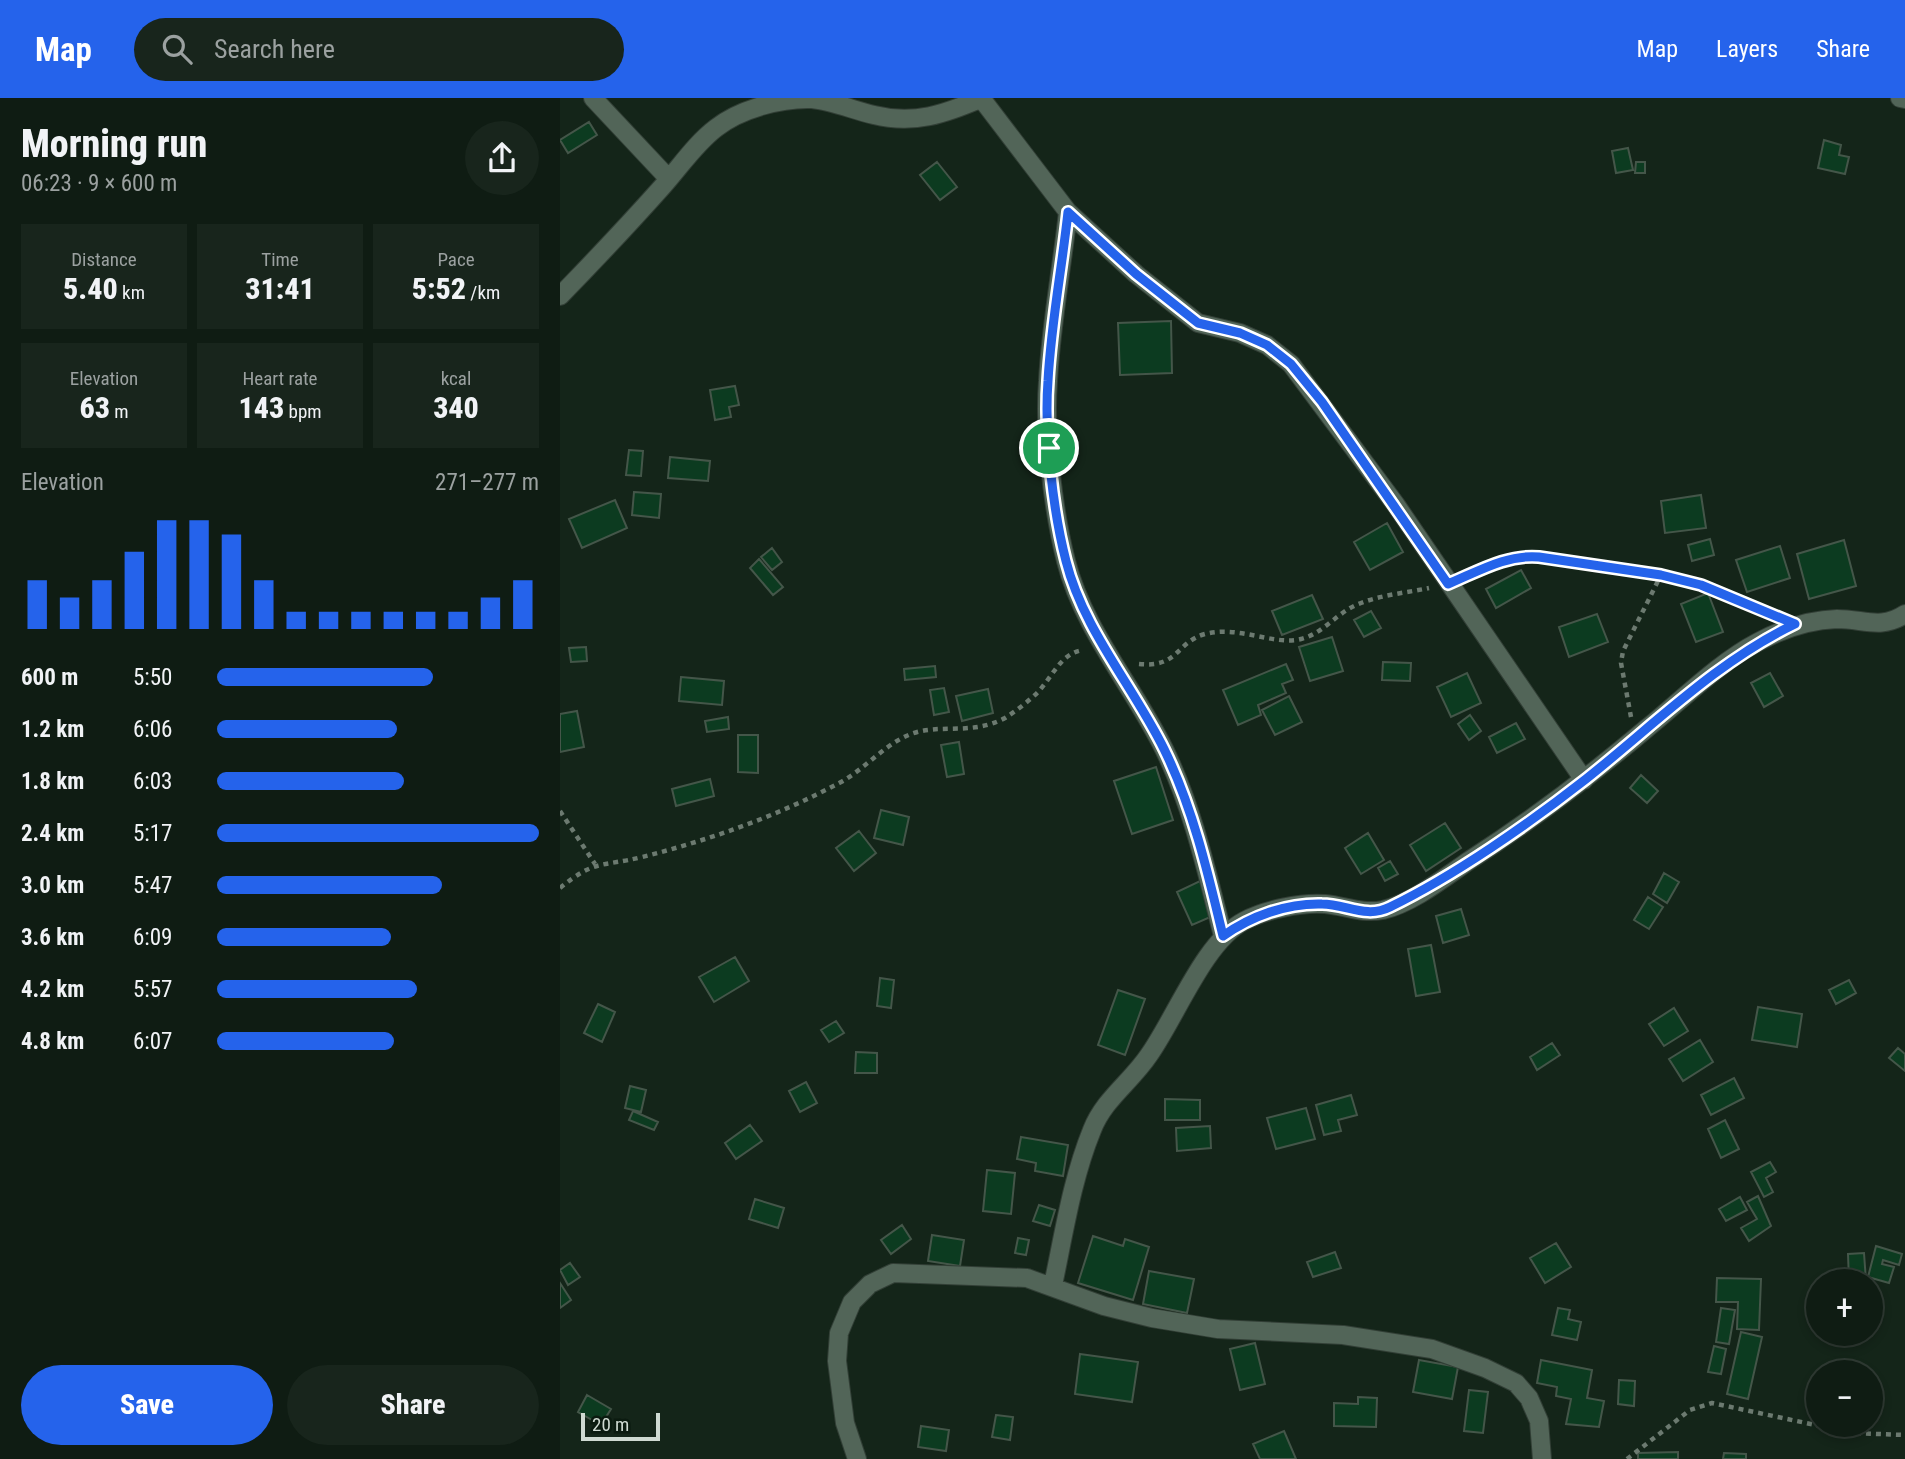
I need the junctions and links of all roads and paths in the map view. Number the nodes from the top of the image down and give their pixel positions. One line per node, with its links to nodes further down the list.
1 (593, 98): 6 (street)
2 (981, 98): 5 (street); 7 (street)
3 (1899, 98): 4 (street)
4 (1905, 99)
5 (836, 102): 6 (street)
6 (669, 179): 8 (street)
7 (1068, 212): 10 (street); 13 (street)
8 (560, 296)
9 (1661, 575): 10 (path); 12 (path); 14 (path)
10 (1448, 584): 13 (path); 15 (street)
11 (1900, 621): 12 (street)
12 (1795, 624): 14 (street)
13 (1113, 659): 17 (path); 19 (street)
14 (1636, 738): 15 (street)
15 (1584, 780): 19 (street)
16 (560, 811): 17 (path)
17 (595, 864): 18 (path)
18 (560, 888)
19 (1223, 936): 20 (street)
20 (1053, 1285): 22 (street); 23 (street)
21 (1905, 1435): 24 (path)
22 (857, 1459)
23 (1542, 1459)
24 (1627, 1459)

